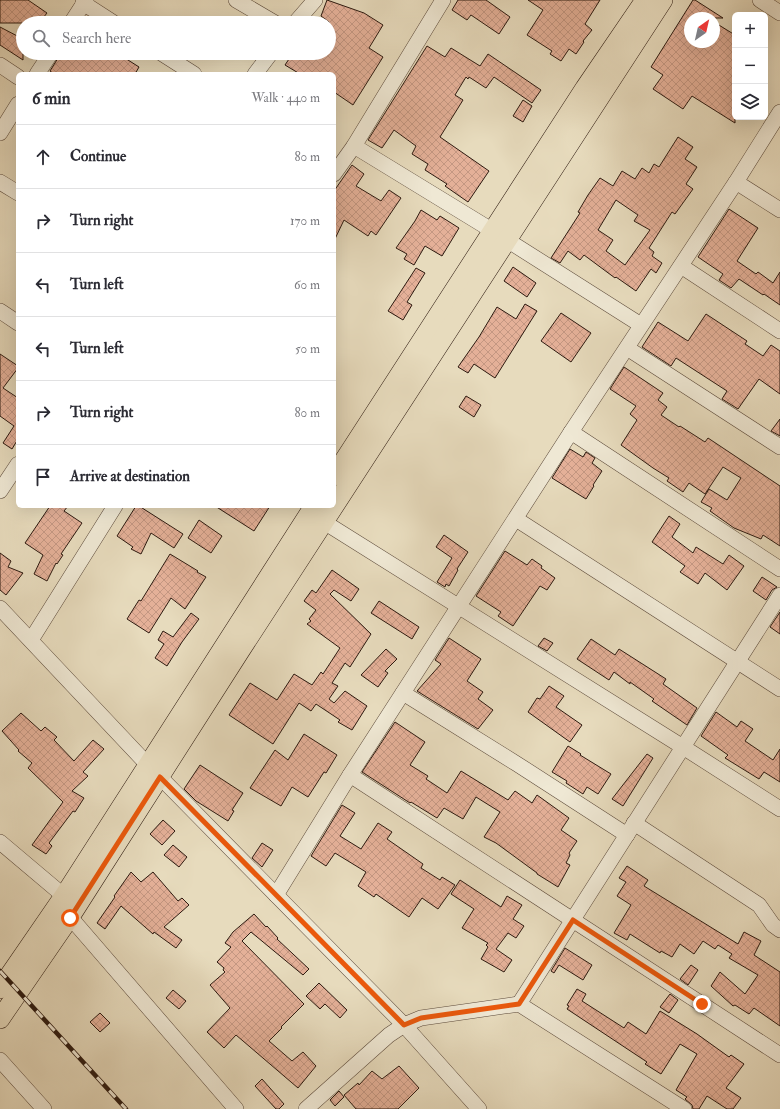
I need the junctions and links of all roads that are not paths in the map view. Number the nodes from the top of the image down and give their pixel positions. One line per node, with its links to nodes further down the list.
1 (236, 0): 11 (street)
2 (315, 0): 12 (street)
3 (443, 0): 24 (street)
4 (645, 0): 30 (main road)
5 (663, 0): 30 (main road)
6 (760, 0): 8 (street)
7 (85, 2): 9 (street); 10 (street)
8 (780, 13)
9 (76, 16)
10 (104, 16)
11 (263, 16)
12 (301, 16)
13 (47, 60): 17 (street)
14 (172, 60): 18 (street)
15 (266, 60): 19 (street)
16 (0, 65): 20 (street)
17 (39, 72)
18 (191, 72)
19 (257, 72)
20 (16, 76)
21 (16, 107): 23 (street)
22 (780, 112): 27 (street)
23 (0, 133)
24 (354, 146): 25 (street); 30 (street)
25 (336, 168)
26 (0, 182): 28 (street)
27 (736, 182): 29 (street); 31 (street)
28 (16, 192)
29 (780, 210)
30 (500, 236): 34 (street); 40 (main road); 41 (main road)
31 (681, 266): 34 (street); 35 (street)
32 (0, 311): 33 (street)
33 (16, 322)
34 (641, 325): 36 (street)
35 (780, 331)
36 (627, 348): 37 (street); 38 (street)
37 (572, 432): 45 (street); 46 (street)
38 (780, 447)
39 (16, 467): 42 (street)
40 (336, 473)
41 (336, 477)
42 (0, 491)
43 (114, 508): 50 (street)
44 (312, 512): 48 (street); 55 (main road)
45 (516, 519): 48 (street); 51 (street)
46 (780, 569)
47 (780, 595): 51 (street)
48 (460, 606): 53 (street); 54 (street)
49 (0, 608): 50 (street)
50 (31, 640): 55 (street)
51 (738, 661): 52 (street); 54 (street)
52 (780, 689)
53 (403, 693): 56 (street); 58 (street)
54 (683, 747): 57 (street); 58 (street)
55 (154, 771): 60 (street); 61 (main road); 62 (main road)
56 (350, 775): 60 (street); 63 (street)
57 (780, 809)
58 (630, 829): 63 (street); 64 (street)
59 (0, 842): 61 (street)
60 (276, 895): 68 (street)
61 (64, 896): 65 (main road)
62 (70, 918): 67 (main road); 72 (street)
63 (573, 920): 66 (street); 69 (street)
64 (780, 930)
65 (0, 989)
66 (519, 1004): 68 (street); 75 (street)
67 (0, 1019)
68 (404, 1025): 73 (street); 74 (street)
69 (780, 1055)
70 (0, 1060): 71 (street)
71 (44, 1109)
72 (236, 1109)
73 (306, 1109)
74 (480, 1109)
75 (684, 1109)

